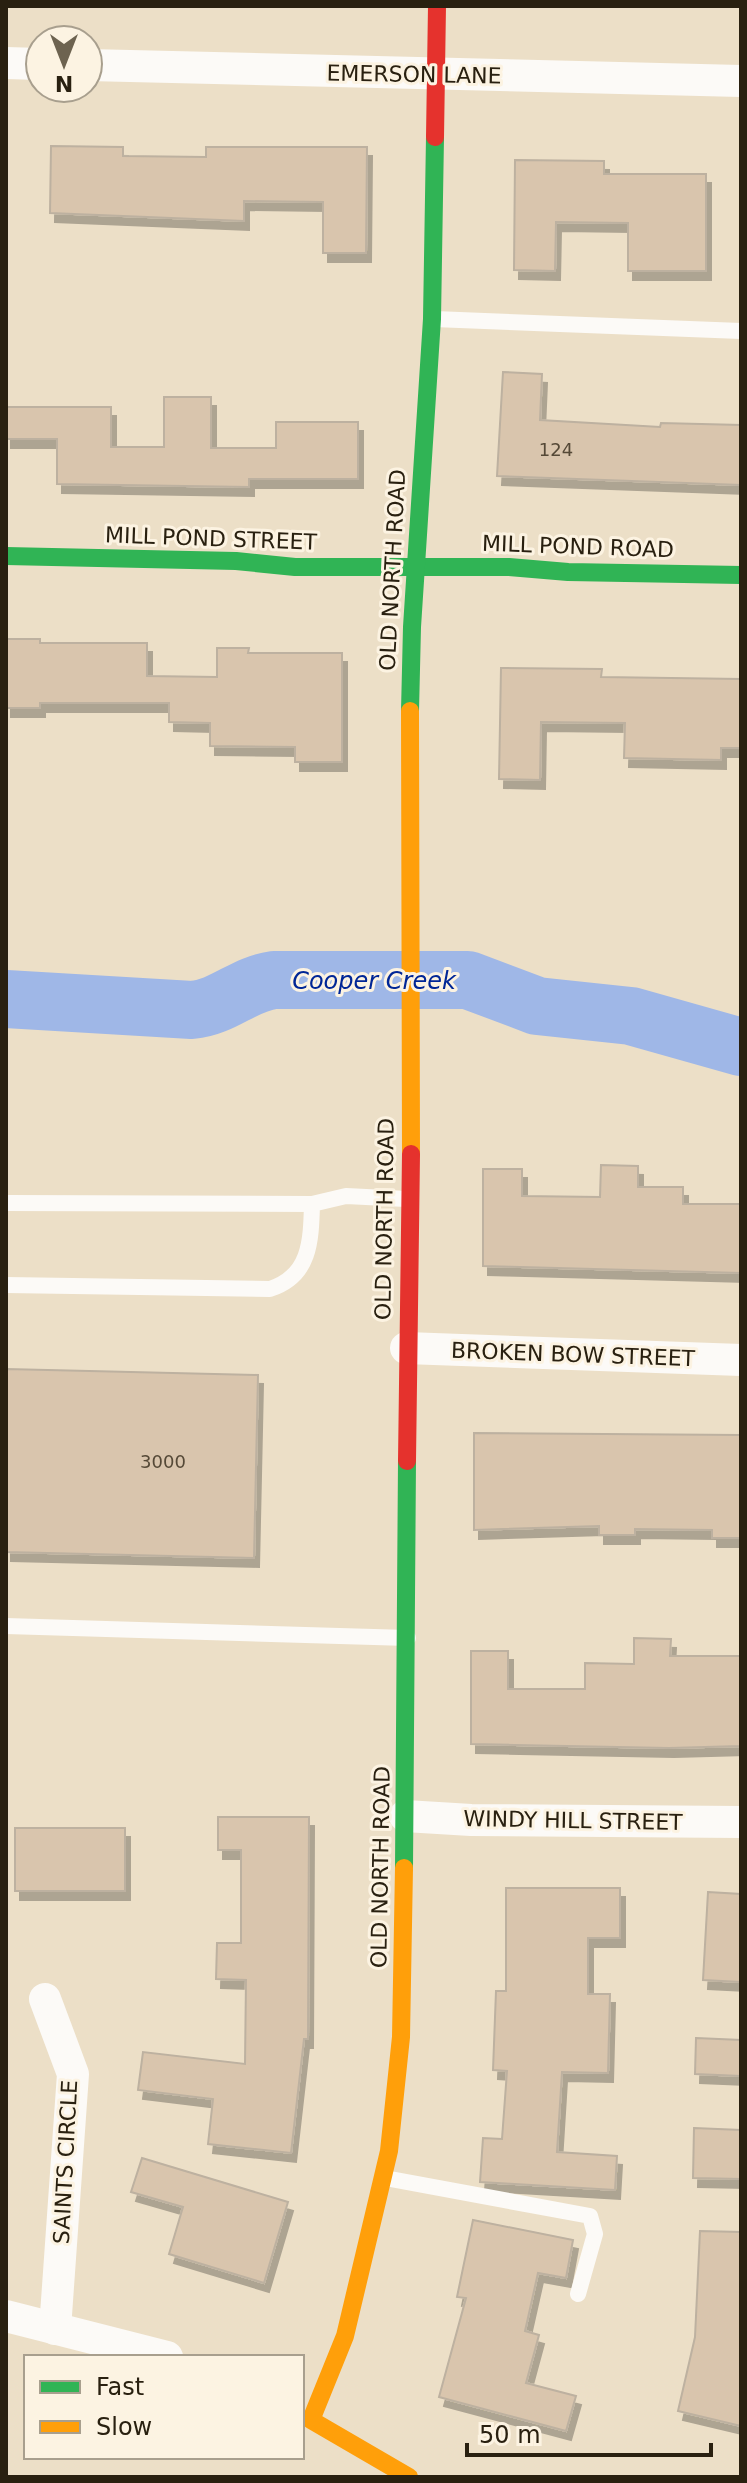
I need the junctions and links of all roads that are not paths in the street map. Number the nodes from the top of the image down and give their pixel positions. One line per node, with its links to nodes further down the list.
1 (437, 6): 3 (street, OLD NORTH ROAD)
2 (104, 65): 3 (street, EMERSON LANE)
3 (436, 75): 4 (street, EMERSON LANE); 5 (street, OLD NORTH ROAD)
4 (741, 81)
5 (432, 319): 6 (lane); 8 (street, OLD NORTH ROAD)
6 (741, 331)
7 (6, 556): 8 (street, MILL POND STREET)
8 (413, 567): 9 (street, MILL POND ROAD); 10 (street, OLD NORTH ROAD)
9 (741, 575)
10 (408, 1199): 12 (lane); 14 (street, OLD NORTH ROAD)
11 (6, 1203): 12 (lane)
12 (312, 1204): 13 (lane)
13 (6, 1285)
14 (406, 1348): 15 (street, BROKEN BOW STREET); 17 (street, OLD NORTH ROAD)
15 (741, 1360)
16 (6, 1626): 17 (lane)
17 (408, 1638): 18 (street, OLD NORTH ROAD)
18 (405, 1816): 19 (street, WINDY HILL STREET); 21 (street, OLD NORTH ROAD)
19 (741, 1822)
20 (45, 1999): 24 (street, SAINTS CIRCLE)
21 (383, 2178): 22 (lane); 26 (street, OLD NORTH ROAD)
22 (578, 2294)
23 (6, 2316): 24 (street)
24 (55, 2329): 25 (street)
25 (159, 2355)
26 (306, 2418): 27 (street)
27 (409, 2477)

